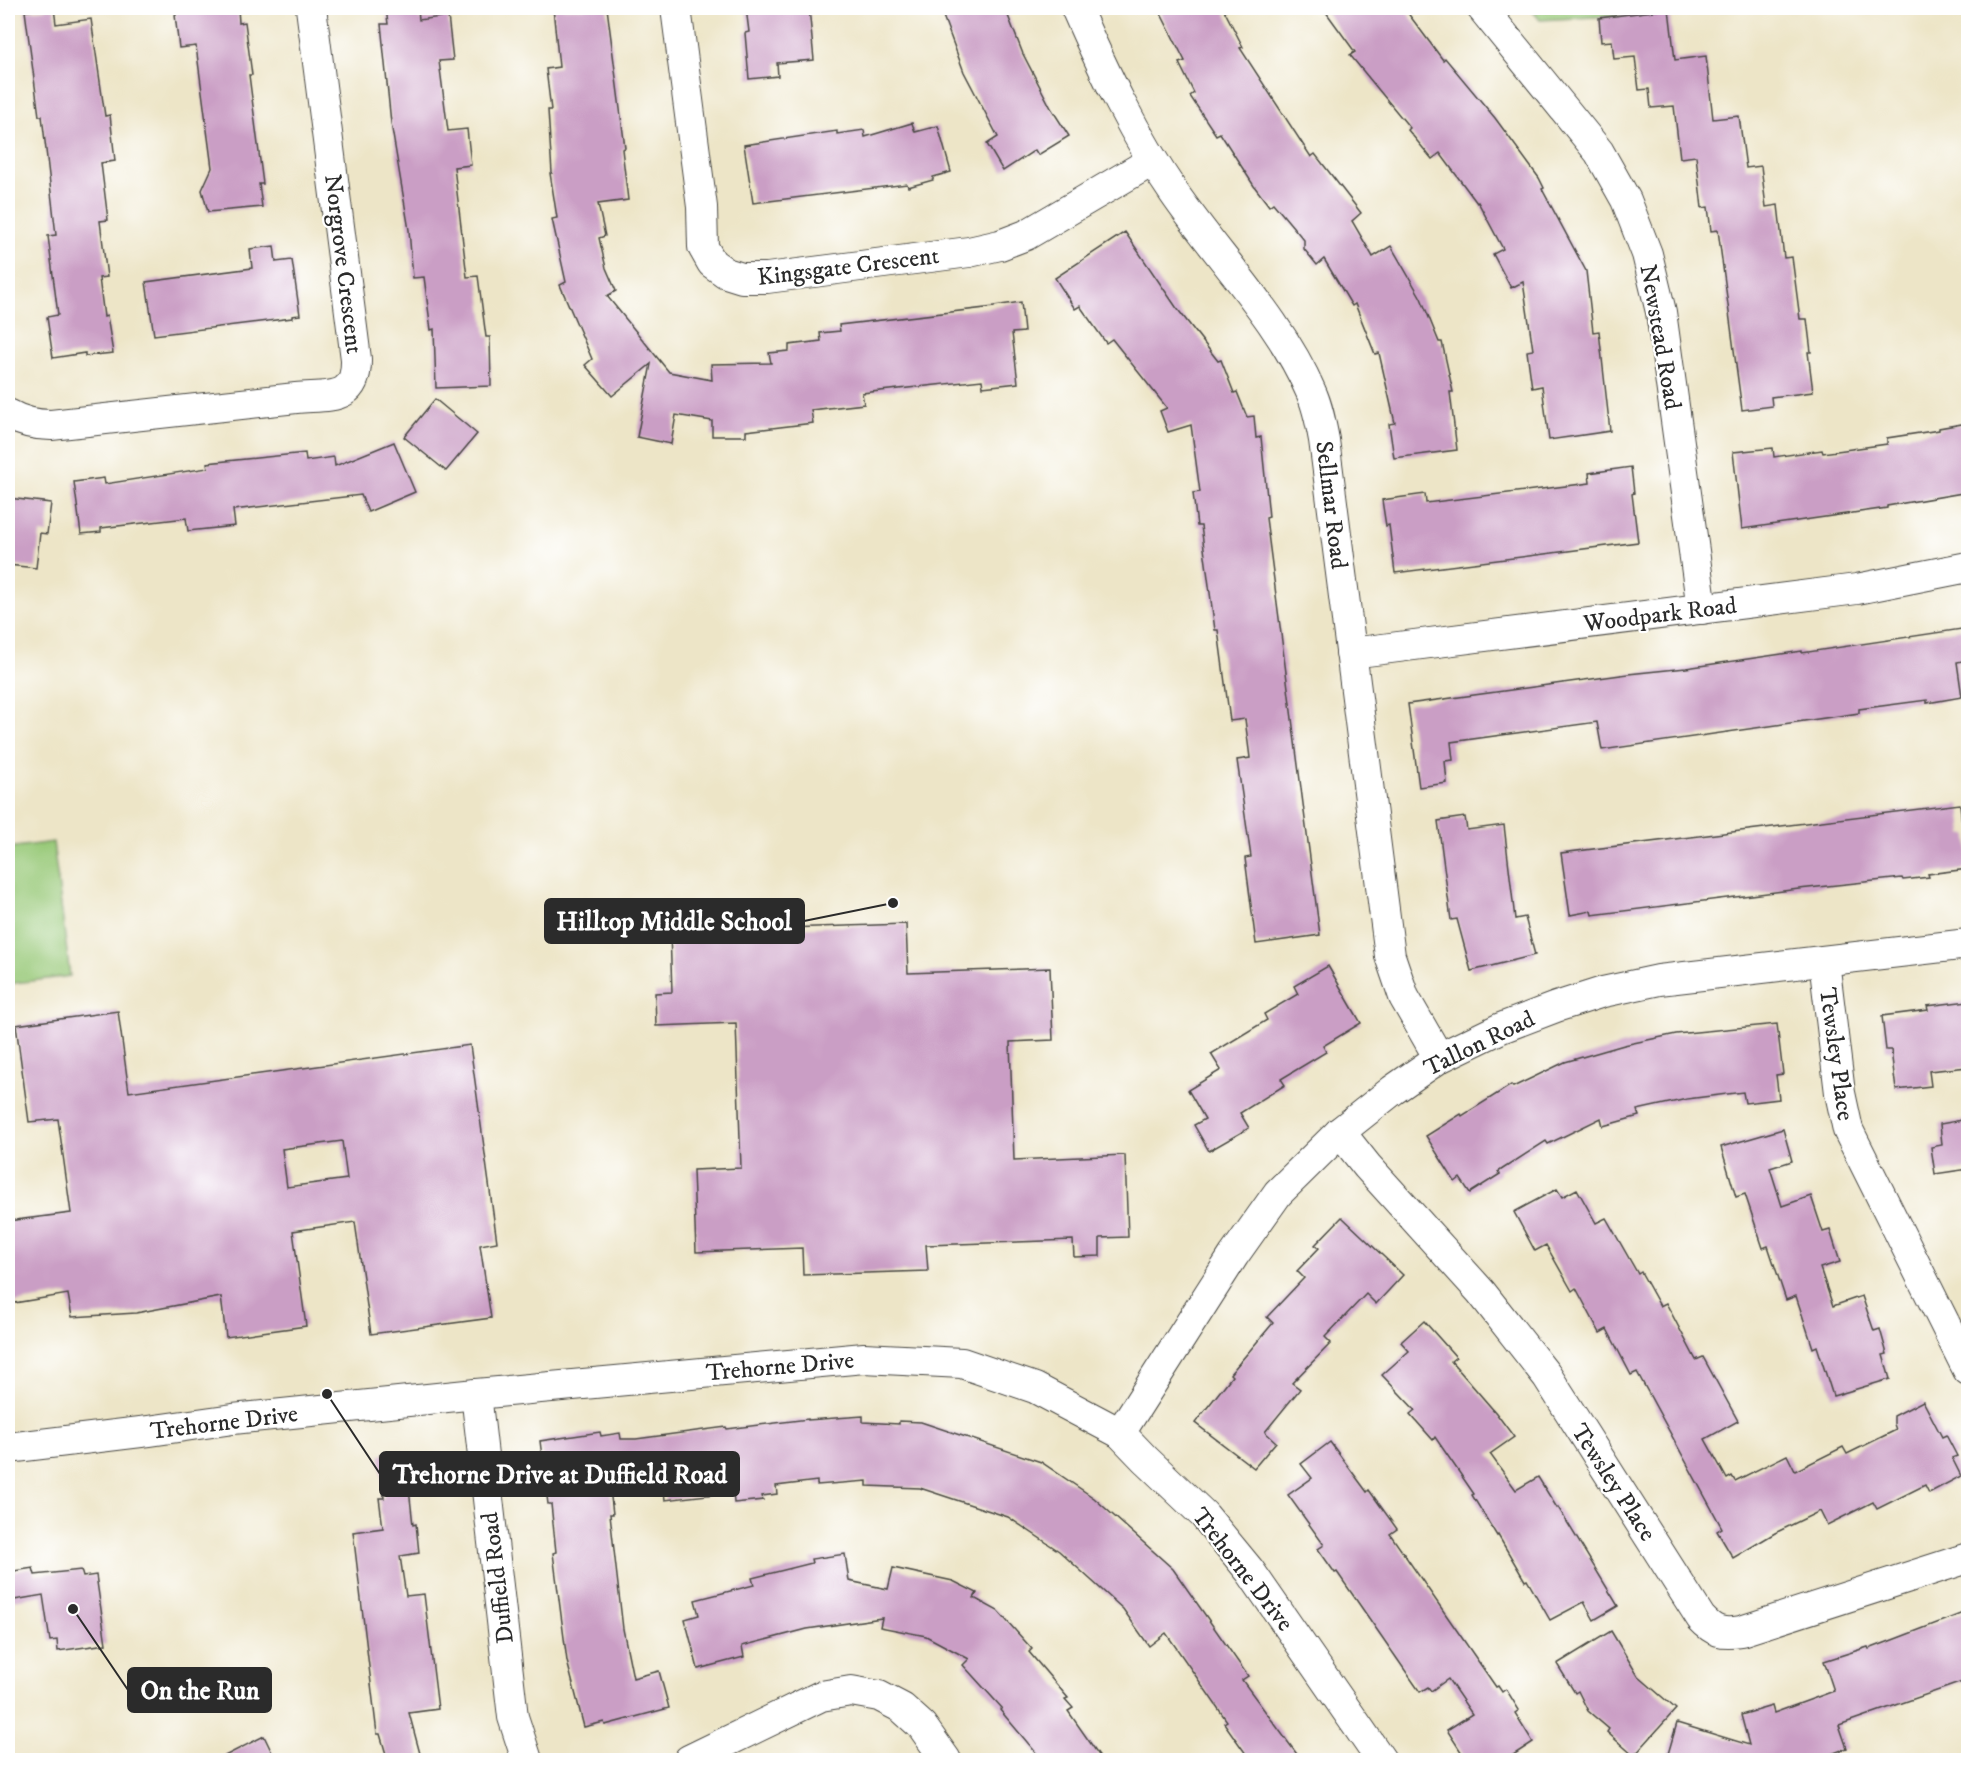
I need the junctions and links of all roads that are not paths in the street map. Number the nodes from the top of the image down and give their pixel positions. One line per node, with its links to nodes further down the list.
1 (311, 8): 6 (street, Norgrove Crescent)
2 (676, 8): 5 (street, Kingsgate Crescent)
3 (1076, 8): 5 (street, Sellmar Road)
4 (1482, 8): 8 (street, Newstead Road)
5 (1152, 161): 9 (street, Sellmar Road)
6 (8, 414)
7 (1968, 567): 8 (street, Woodpark Road)
8 (1702, 609): 9 (street, Woodpark Road)
9 (1351, 653): 12 (street, Sellmar Road)
10 (1968, 944): 11 (street, Tallon Road)
11 (1824, 961): 12 (street, Tallon Road); 14 (street, Tewsley Place)
12 (1439, 1058): 13 (street, Tallon Road)
13 (1340, 1132): 16 (street, Tallon Road); 18 (street, Tewsley Place)
14 (1968, 1371)
15 (476, 1394): 16 (street, Trehorne Drive); 17 (street, Trehorne Drive); 19 (street, Duffield Road)
16 (1120, 1433): 22 (street, Trehorne Drive)
17 (8, 1448)
18 (1968, 1558)
19 (527, 1761)
20 (689, 1761): 21 (street)
21 (946, 1761)
22 (1381, 1761)

